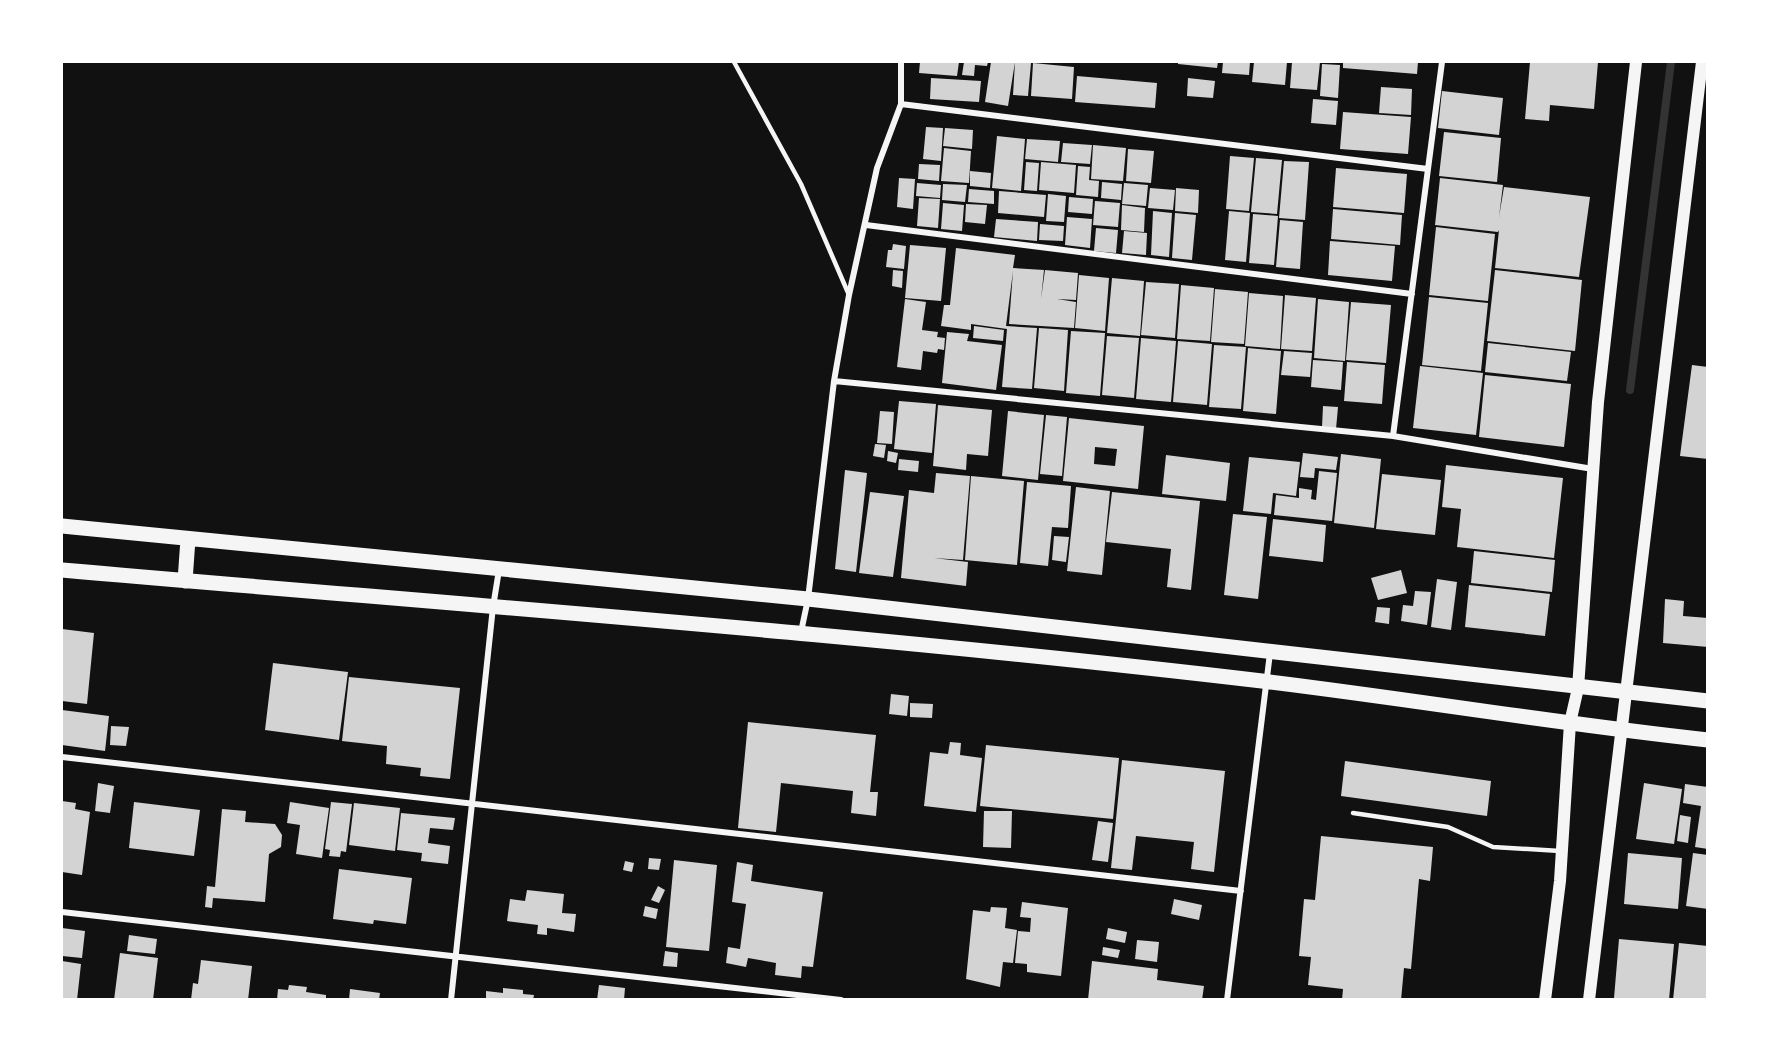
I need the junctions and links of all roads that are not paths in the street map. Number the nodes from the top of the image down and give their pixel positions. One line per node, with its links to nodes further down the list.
1 (734, 62): 10 (lane)
2 (901, 62): 6 (street)
3 (1442, 62): 7 (street)
4 (1636, 62): 13 (main road)
5 (1702, 62): 25 (main road)
6 (901, 104): 7 (street); 8 (street)
7 (1428, 169): 9 (street)
8 (866, 225): 9 (street); 10 (street)
9 (1412, 294): 12 (street)
10 (849, 295): 11 (street)
11 (834, 381): 12 (street); 19 (street)
12 (1393, 436): 13 (street)
13 (1593, 469): 24 (main road)
14 (62, 526): 15 (main road)
15 (188, 539): 17 (main road); 18 (main road)
16 (62, 570): 18 (main road)
17 (499, 570): 19 (main road); 20 (street)
18 (185, 581): 20 (main road)
19 (808, 599): 21 (street); 22 (main road)
20 (492, 607): 21 (main road); 31 (street)
21 (801, 632): 23 (main road)
22 (1270, 652): 23 (street); 24 (main road)
23 (1264, 681): 27 (main road); 34 (street)
24 (1578, 688): 25 (main road); 27 (main road)
25 (1625, 692): 26 (main road); 28 (main road)
26 (1707, 701)
27 (1570, 723): 28 (main road); 33 (main road)
28 (1620, 731): 29 (main road); 41 (main road)
29 (1707, 740)
30 (62, 757): 31 (street)
31 (472, 803): 34 (street); 36 (street)
32 (1353, 813): 33 (lane)
33 (1563, 851): 40 (main road)
34 (1241, 891): 39 (street)
35 (62, 912): 36 (street)
36 (455, 955): 37 (street); 38 (street)
37 (451, 999)
38 (841, 999)
39 (1227, 999)
40 (1545, 999)
41 (1589, 999)

